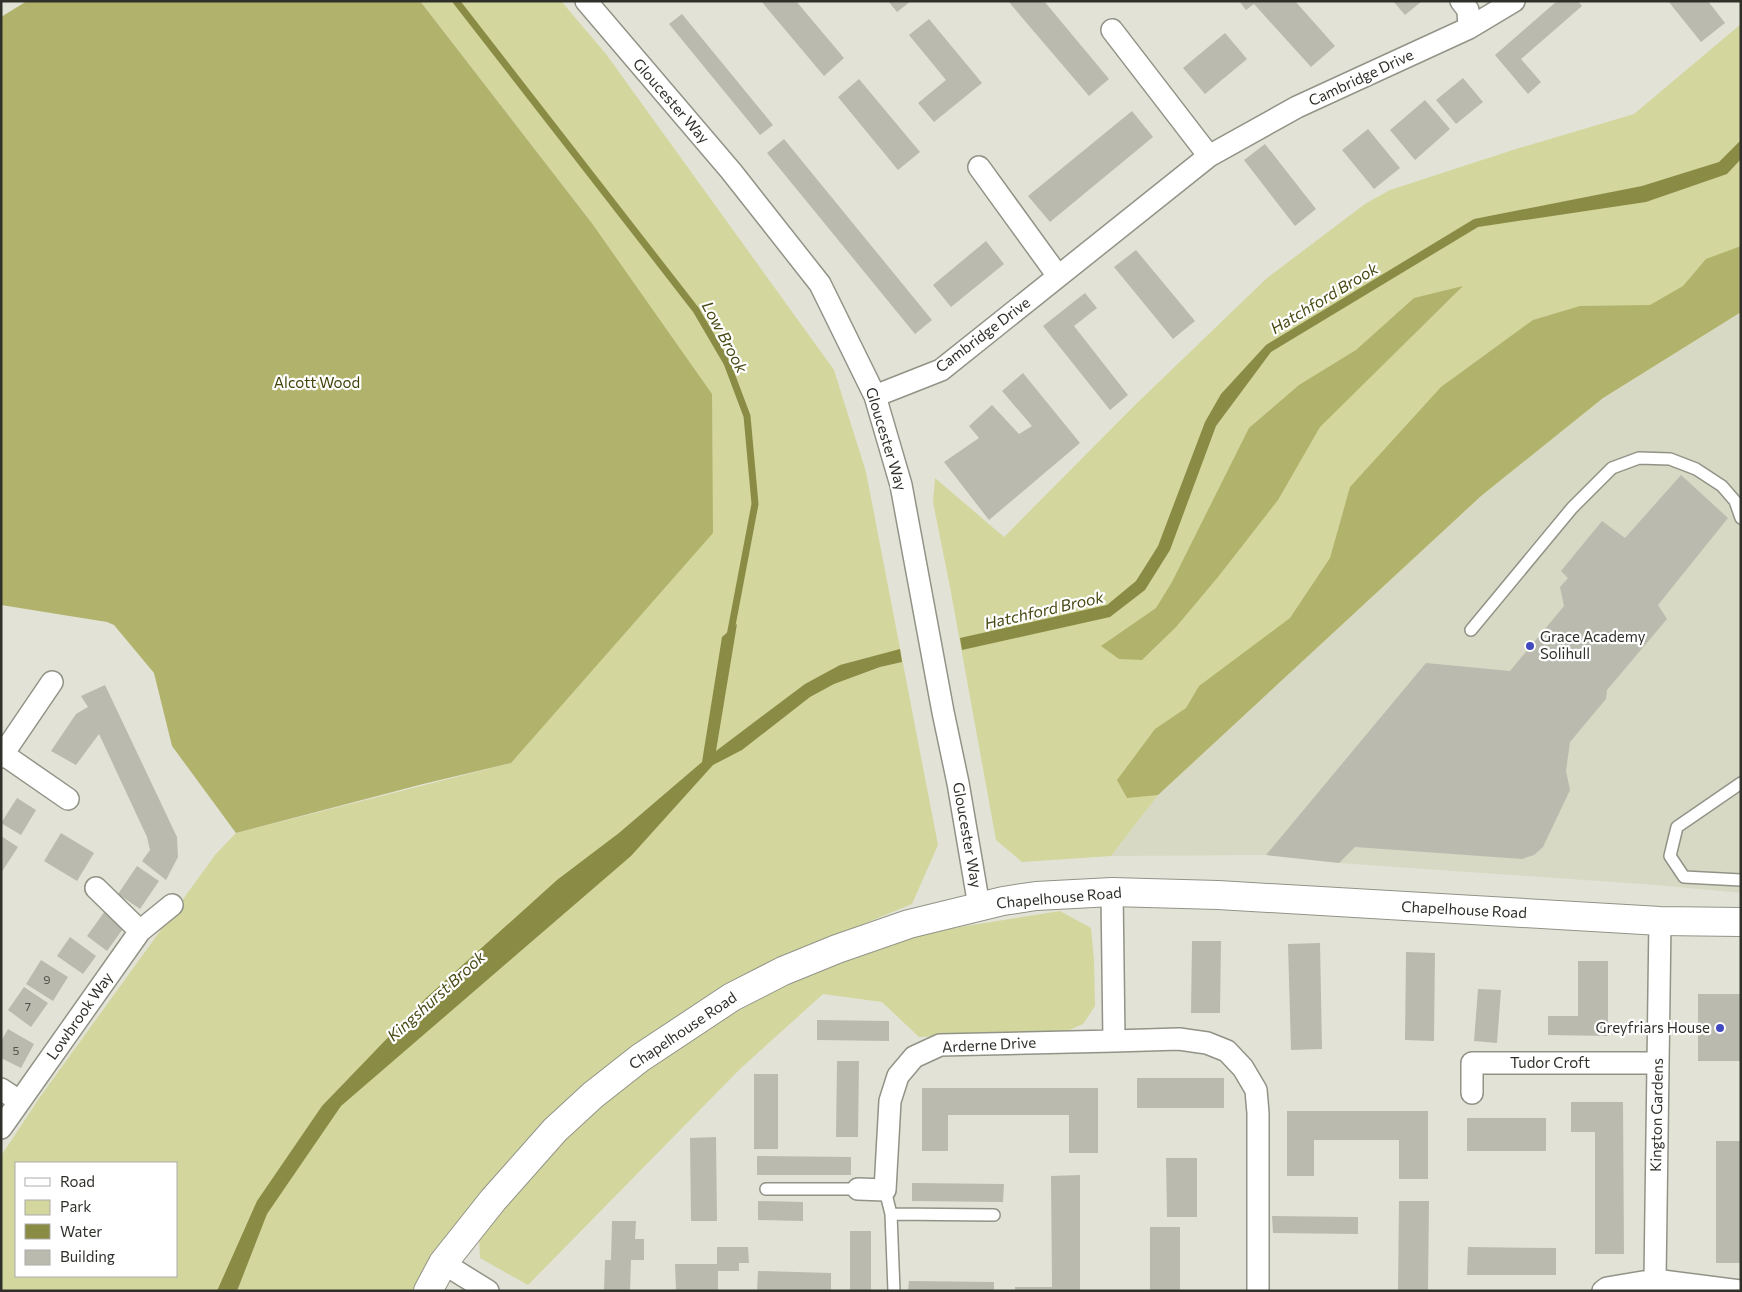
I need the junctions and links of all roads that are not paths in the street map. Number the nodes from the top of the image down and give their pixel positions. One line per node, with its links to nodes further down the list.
1 (586, 1): 9 (street, Gloucester Way)
2 (1462, 1): 4 (street)
3 (1514, 1): 4 (street, Cambridge Drive)
4 (1469, 28): 6 (street, Cambridge Drive)
5 (1112, 30): 6 (street)
6 (1209, 156): 8 (street, Cambridge Drive)
7 (979, 167): 8 (street)
8 (1058, 276): 9 (street, Cambridge Drive)
9 (875, 396): 20 (street, Gloucester Way)
10 (1741, 518): 11 (lane)
11 (1471, 630)
12 (52, 682): 13 (street)
13 (2, 755): 15 (street)
14 (1741, 783): 16 (lane)
15 (68, 799)
16 (1741, 880)
17 (96, 888): 23 (street)
18 (1112, 892): 20 (street, Chapelhouse Road); 21 (street, Chapelhouse Road); 24 (street)
19 (172, 905): 23 (street, Lowbrook Way)
20 (979, 906): 35 (street, Chapelhouse Road)
21 (1660, 921): 22 (street, Chapelhouse Road); 25 (street, Kington Gardens)
22 (1741, 922)
23 (140, 931): 28 (street, Lowbrook Way)
24 (1114, 1041): 32 (street, Arderne Drive); 40 (street, Arderne Drive)
25 (1658, 1064): 27 (street, Tudor Croft); 36 (street, Kington Gardens)
26 (1, 1089): 28 (street)
27 (1472, 1093)
28 (19, 1101): 29 (street, Lowbrook Way)
29 (1, 1128)
30 (766, 1189): 31 (lane)
31 (858, 1189): 32 (street)
32 (885, 1190): 33 (lane)
33 (891, 1214): 34 (lane); 39 (lane)
34 (994, 1215)
35 (443, 1263): 37 (street, Chapelhouse Road); 38 (street)
36 (1655, 1280): 41 (street); 42 (street)
37 (428, 1291)
38 (488, 1291)
39 (894, 1291)
40 (1258, 1291)
41 (1603, 1291)
42 (1740, 1291)

